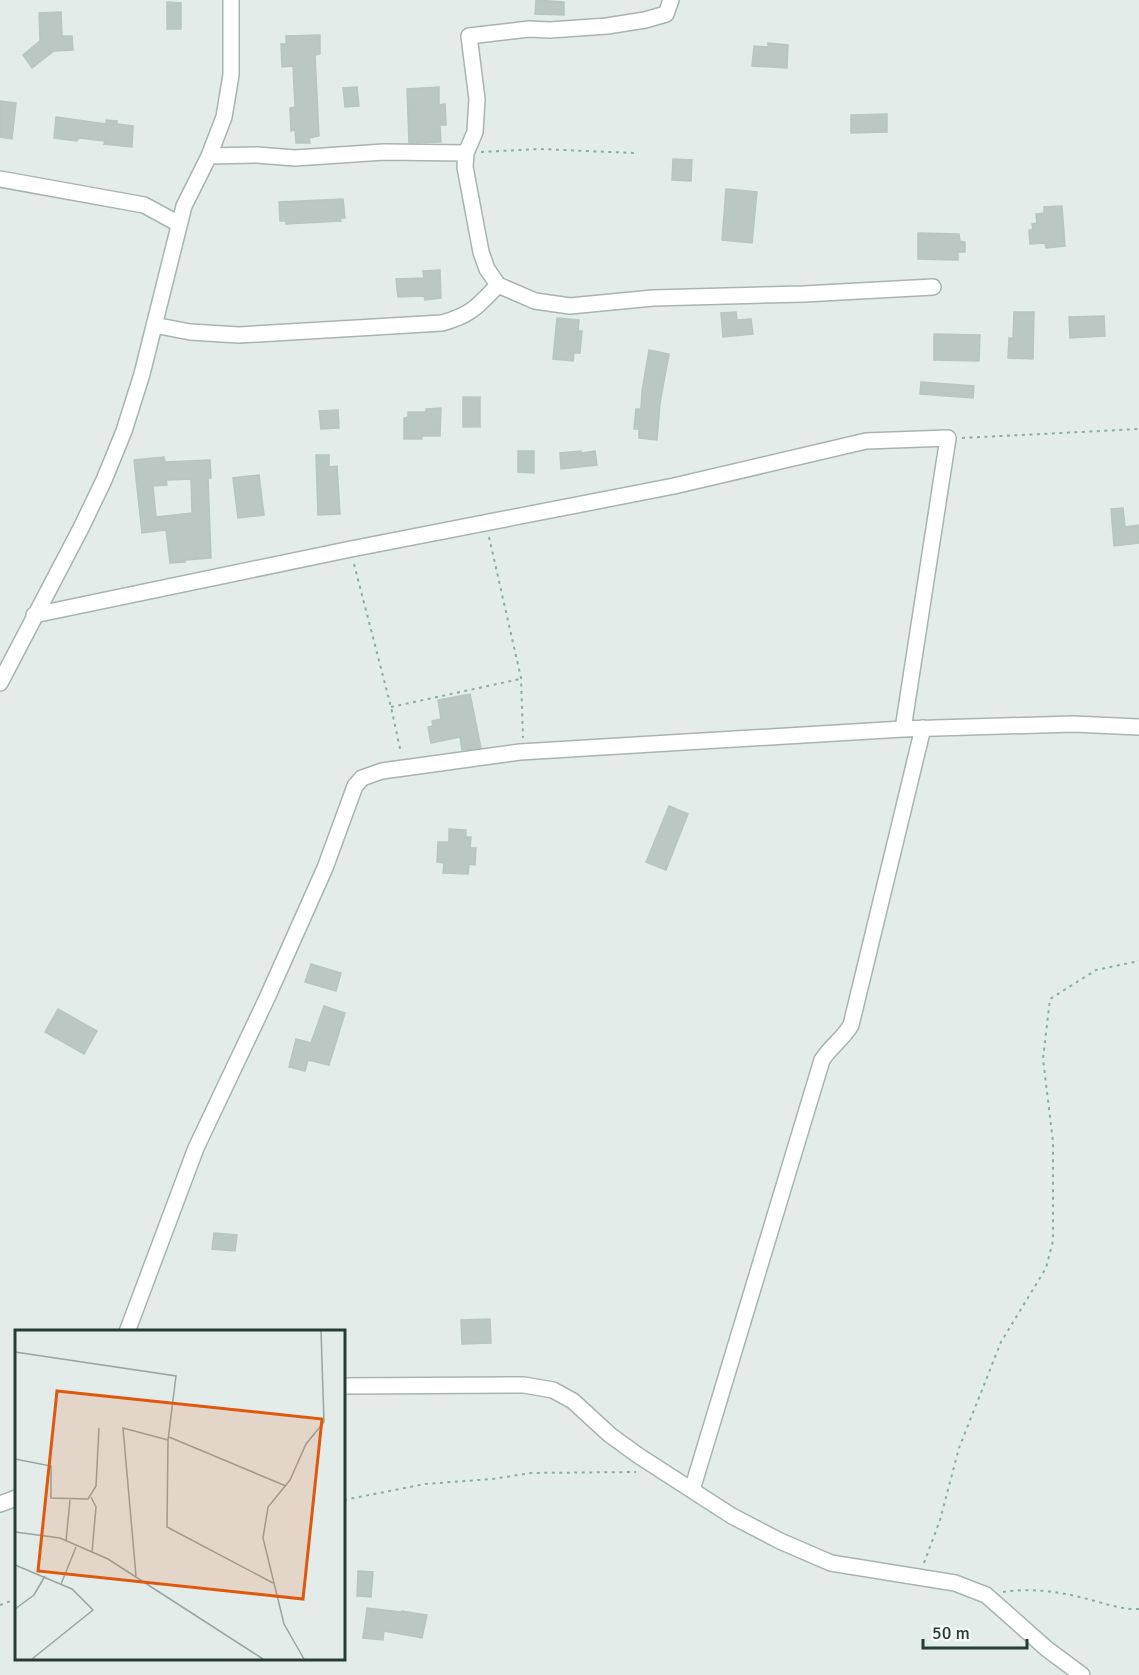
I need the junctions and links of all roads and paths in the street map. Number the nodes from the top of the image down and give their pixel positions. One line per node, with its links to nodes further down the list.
1 (231, 0): 5 (street)
2 (671, 0): 3 (street)
3 (466, 153): 4 (path); 5 (street); 8 (street)
4 (634, 153)
5 (210, 156): 7 (street)
6 (0, 179): 7 (street)
7 (179, 224): 10 (street)
8 (498, 285): 9 (street); 10 (street)
9 (933, 287)
10 (154, 325): 15 (street)
11 (1139, 429): 12 (path)
12 (948, 438): 13 (street); 21 (street)
13 (485, 523): 14 (street); 16 (path)
14 (351, 549): 15 (street); 18 (path)
15 (34, 615): 17 (street)
16 (521, 678): 18 (path); 22 (path)
17 (0, 683)
18 (391, 708): 23 (path)
19 (1139, 727): 20 (street)
20 (923, 728): 21 (street); 28 (street)
21 (903, 729): 22 (street)
22 (520, 752): 23 (street)
23 (404, 766): 25 (street)
24 (1139, 961): 32 (path)
25 (128, 1330)
26 (345, 1386): 28 (street)
27 (638, 1472): 30 (path)
28 (692, 1490): 32 (street)
29 (15, 1498): 31 (street)
30 (345, 1500)
31 (0, 1504)
32 (917, 1575): 33 (street)
33 (986, 1595): 36 (path); 37 (street)
34 (15, 1599): 35 (path)
35 (0, 1605)
36 (1139, 1609)
37 (1082, 1675)

